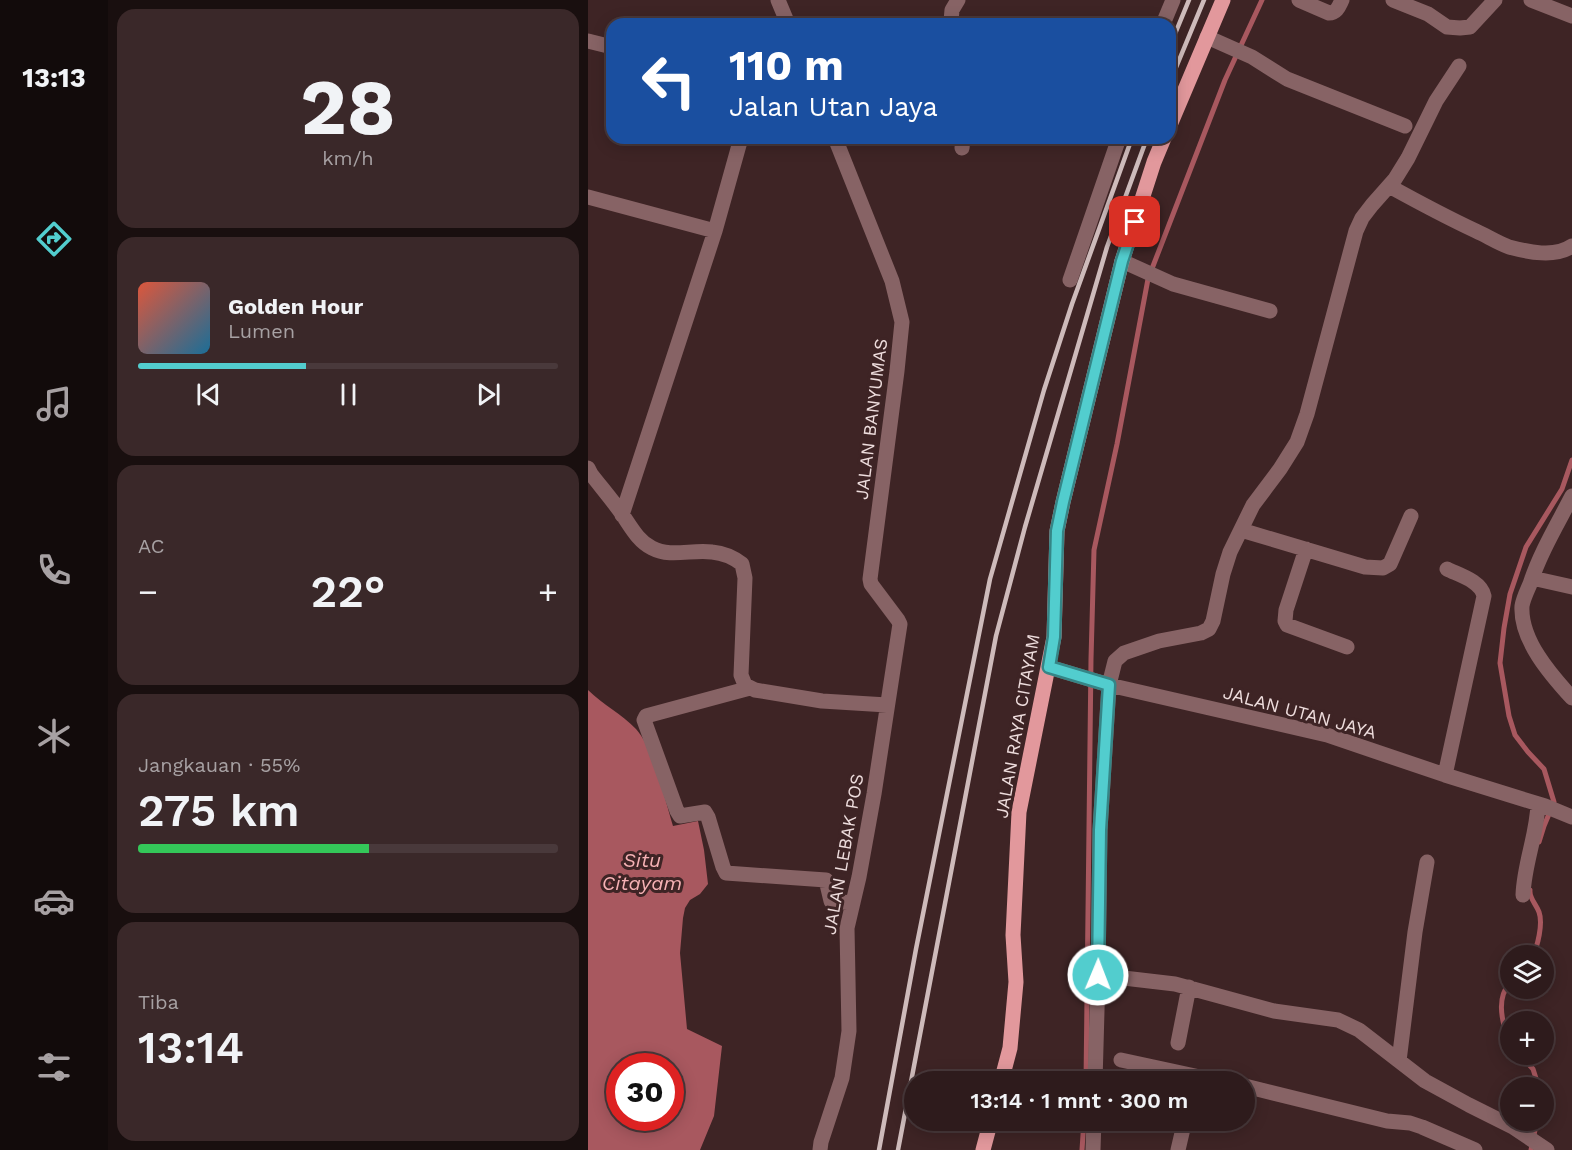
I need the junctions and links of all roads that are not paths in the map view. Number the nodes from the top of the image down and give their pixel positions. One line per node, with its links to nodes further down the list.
1 (958, 0): 13 (street)
2 (1173, 0): 14 (street)
3 (1222, 0): 15 (main road)
4 (1299, 0): 5 (street)
5 (1342, 0)
6 (1393, 0): 7 (street)
7 (1495, 0)
8 (1531, 0): 10 (street)
9 (779, 3): 11 (street); 12 (street)
10 (1572, 16)
11 (774, 18)
12 (785, 18)
13 (951, 18)
14 (1166, 18)
15 (1213, 40): 19 (main road); 20 (street)
16 (588, 41): 17 (street)
17 (606, 46)
18 (1459, 66): 25 (street)
19 (1176, 113)
20 (1405, 126)
21 (739, 144): 27 (street)
22 (838, 144): 46 (street, JALAN BANYUMAS)
23 (1117, 144): 30 (street)
24 (1162, 144): 29 (main road, JALAN RAYA CITAYAM)
25 (1389, 186): 28 (street); 36 (street)
26 (588, 197): 27 (street)
27 (715, 231): 34 (street)
28 (1572, 246)
29 (1122, 261): 31 (street); 42 (main road, JALAN RAYA CITAYAM)
30 (1071, 280)
31 (1270, 311)
32 (588, 468): 34 (street)
33 (1572, 496): 39 (street)
34 (622, 515): 44 (street)
35 (1411, 516): 37 (street)
36 (1241, 530): 37 (street); 43 (street)
37 (1306, 549): 41 (street)
38 (1447, 568): 47 (street)
39 (1532, 578): 40 (street); 45 (street)
40 (1572, 587)
41 (1347, 647)
42 (1049, 667): 43 (street, JALAN UTAN JAYA); 58 (main road, JALAN RAYA CITAYAM)
43 (1103, 683): 47 (street, JALAN UTAN JAYA); 53 (street)
44 (750, 688): 46 (street); 52 (street)
45 (1572, 698)
46 (887, 705): 52 (street, JALAN LEBAK POS)
47 (1445, 775): 48 (street, JALAN UTAN JAYA)
48 (1541, 805): 49 (street, JALAN UTAN JAYA); 51 (street)
49 (1566, 815)
50 (1427, 862): 57 (street)
51 (1523, 895)
52 (853, 903): 65 (street, JALAN LEBAK POS)
53 (1098, 975): 54 (street); 59 (street)
54 (1189, 987): 55 (street); 57 (street)
55 (1178, 1043)
56 (1121, 1060): 60 (street)
57 (1399, 1061): 70 (street)
58 (1004, 1071)
59 (1095, 1071)
60 (1164, 1071)
61 (1255, 1088): 69 (street)
62 (988, 1131): 66 (main road)
63 (1094, 1131): 67 (street)
64 (1182, 1131): 68 (street)
65 (820, 1150)
66 (983, 1150)
67 (1093, 1150)
68 (1178, 1150)
69 (1475, 1150)
70 (1547, 1150)

